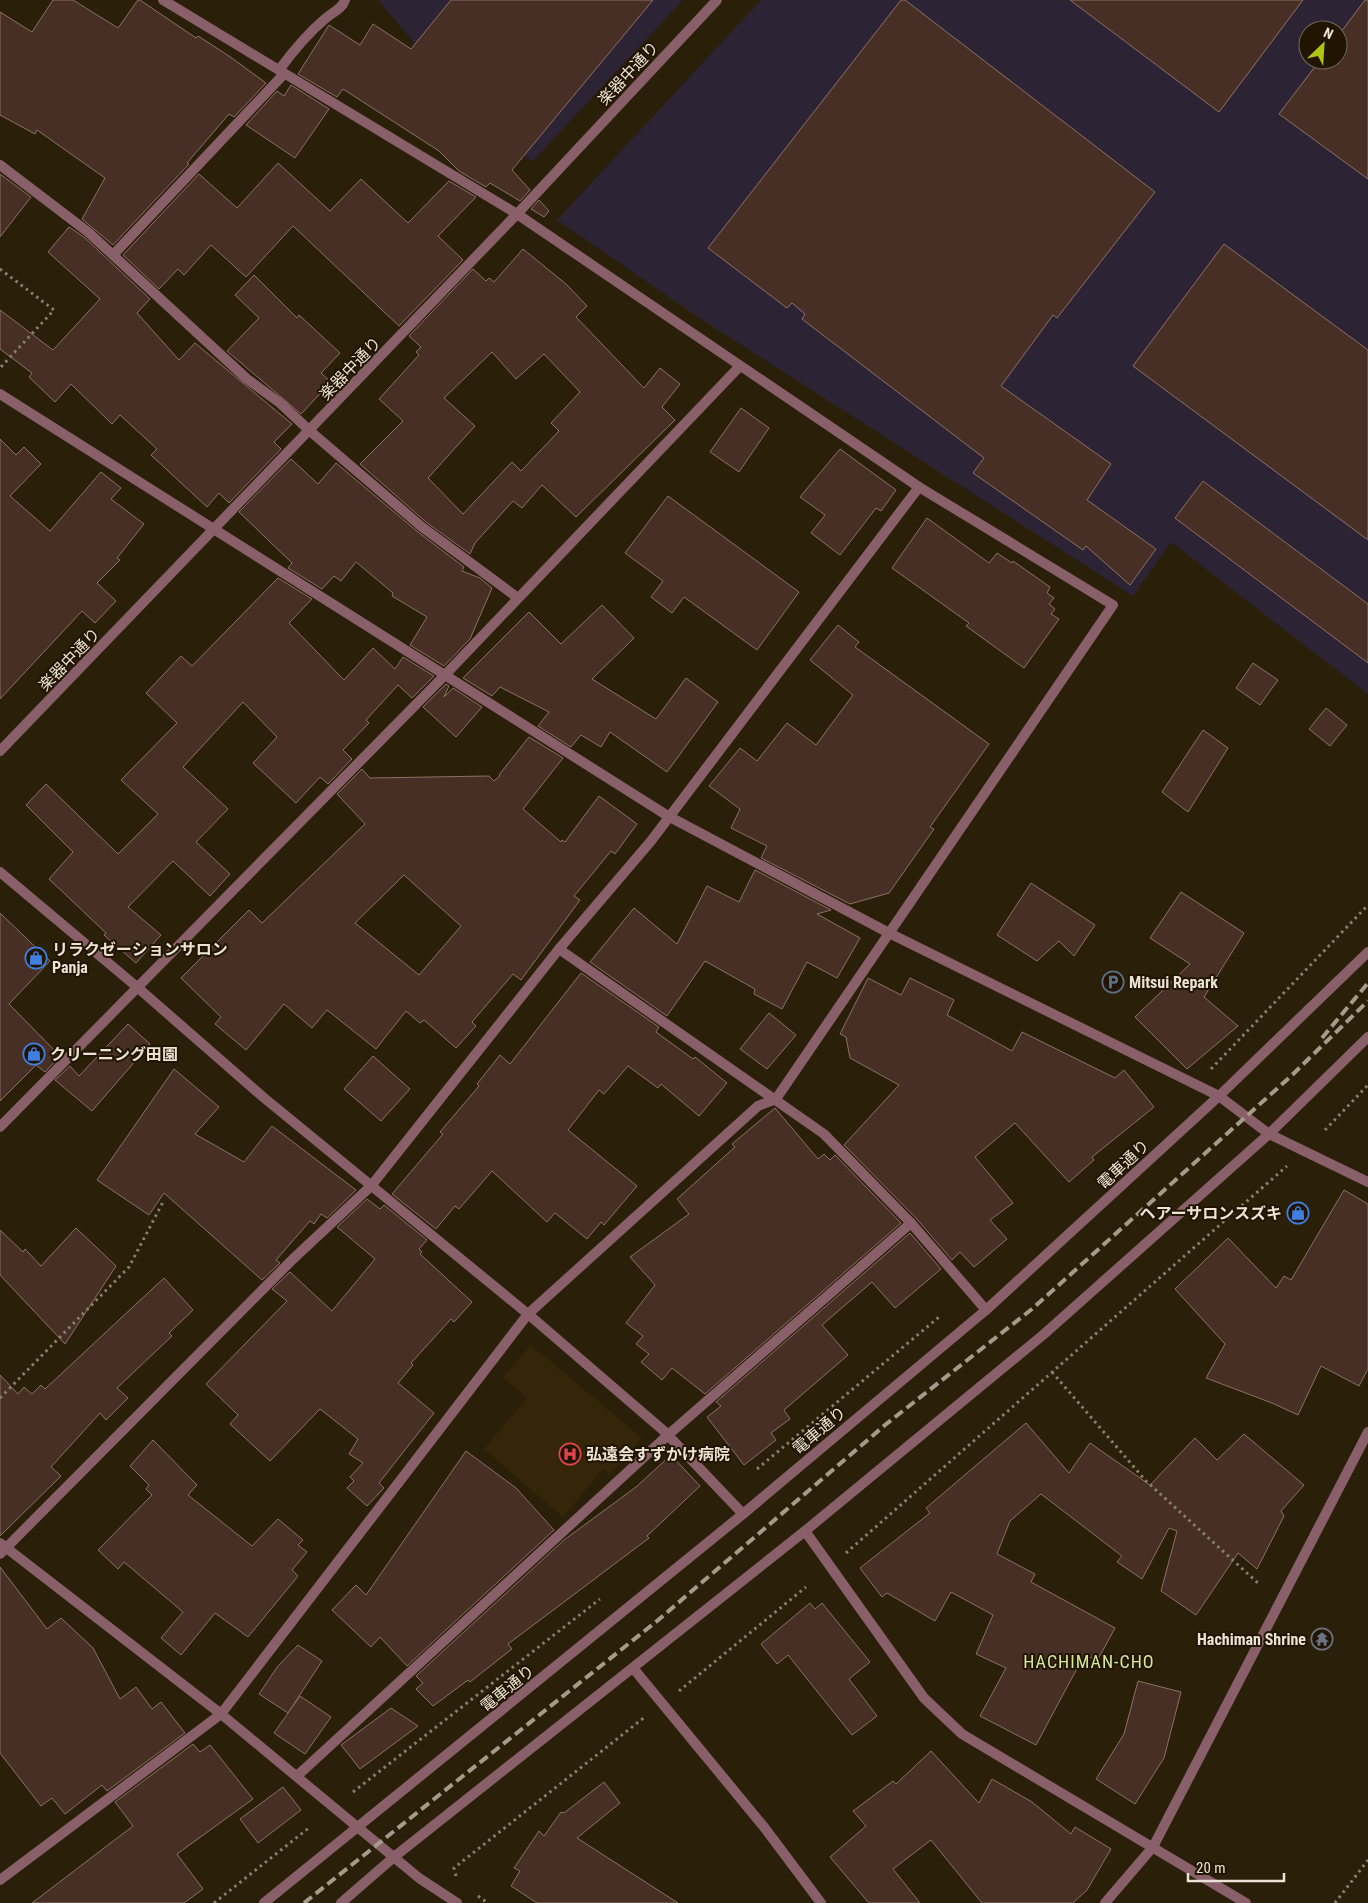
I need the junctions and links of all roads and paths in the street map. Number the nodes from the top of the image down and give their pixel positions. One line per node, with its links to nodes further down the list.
1 (163, 0): 4 (street)
2 (345, 0): 4 (street)
3 (717, 0): 6 (street, 楽器中通り)
4 (282, 72): 6 (street); 7 (street)
5 (0, 165): 7 (street)
6 (517, 214): 9 (street); 12 (street, 楽器中通り)
7 (114, 254): 12 (street)
8 (0, 269): 10 (path)
9 (740, 366): 13 (street); 15 (street)
10 (0, 368)
11 (0, 394): 14 (street)
12 (310, 431): 14 (street, 楽器中通り); 15 (street)
13 (919, 487): 18 (street); 21 (street)
14 (215, 531): 16 (street); 17 (street, 楽器中通り)
15 (518, 598): 16 (street)
16 (444, 676): 18 (street); 24 (street)
17 (0, 751)
18 (668, 816): 21 (street); 22 (street)
19 (0, 872): 24 (street)
20 (1368, 905): 26 (path)
21 (889, 933): 28 (street); 29 (street)
22 (559, 949): 29 (street); 35 (street)
23 (1368, 952): 28 (street, 電車通り)
24 (137, 988): 30 (street); 35 (street)
25 (1368, 1037): 32 (street)
26 (1210, 1070)
27 (1368, 1085): 31 (path)
28 (1218, 1096): 32 (street); 38 (street, 電車通り)
29 (776, 1099): 37 (street); 40 (street)
30 (0, 1127)
31 (1325, 1130)
32 (1269, 1134): 34 (street); 47 (street)
33 (1288, 1166): 41 (path)
34 (1368, 1182)
35 (370, 1186): 40 (street); 48 (street)
36 (163, 1202): 42 (path)
37 (911, 1223): 38 (street); 44 (street)
38 (986, 1310): 46 (street, 電車通り)
39 (946, 1312): 45 (path)
40 (528, 1314): 44 (street); 55 (street)
41 (1052, 1372): 49 (path); 50 (path)
42 (0, 1398)
43 (1368, 1432): 61 (street)
44 (668, 1434): 46 (street); 57 (street)
45 (757, 1469)
46 (743, 1514): 60 (street, 電車通り)
47 (805, 1532): 53 (street); 61 (street)
48 (2, 1548): 55 (street)
49 (845, 1554)
50 (1259, 1584)
51 (806, 1587): 54 (path)
52 (602, 1597): 58 (path)
53 (633, 1668): 62 (street); 72 (street)
54 (678, 1691)
55 (221, 1714): 57 (street); 64 (street)
56 (647, 1716): 65 (path)
57 (297, 1776): 60 (street)
58 (353, 1792)
59 (310, 1827): 67 (path)
60 (359, 1827): 62 (street); 68 (street, 電車通り)
61 (1153, 1847): 73 (street); 74 (street)
62 (394, 1857): 69 (street); 70 (street)
63 (1368, 1860): 75 (path)
64 (0, 1880)
65 (458, 1884)
66 (473, 1893): 71 (path)
67 (214, 1903)
68 (264, 1903)
69 (341, 1903)
70 (458, 1903)
71 (488, 1903)
72 (821, 1903)
73 (1105, 1903)
74 (1246, 1903)
75 (1336, 1903)

